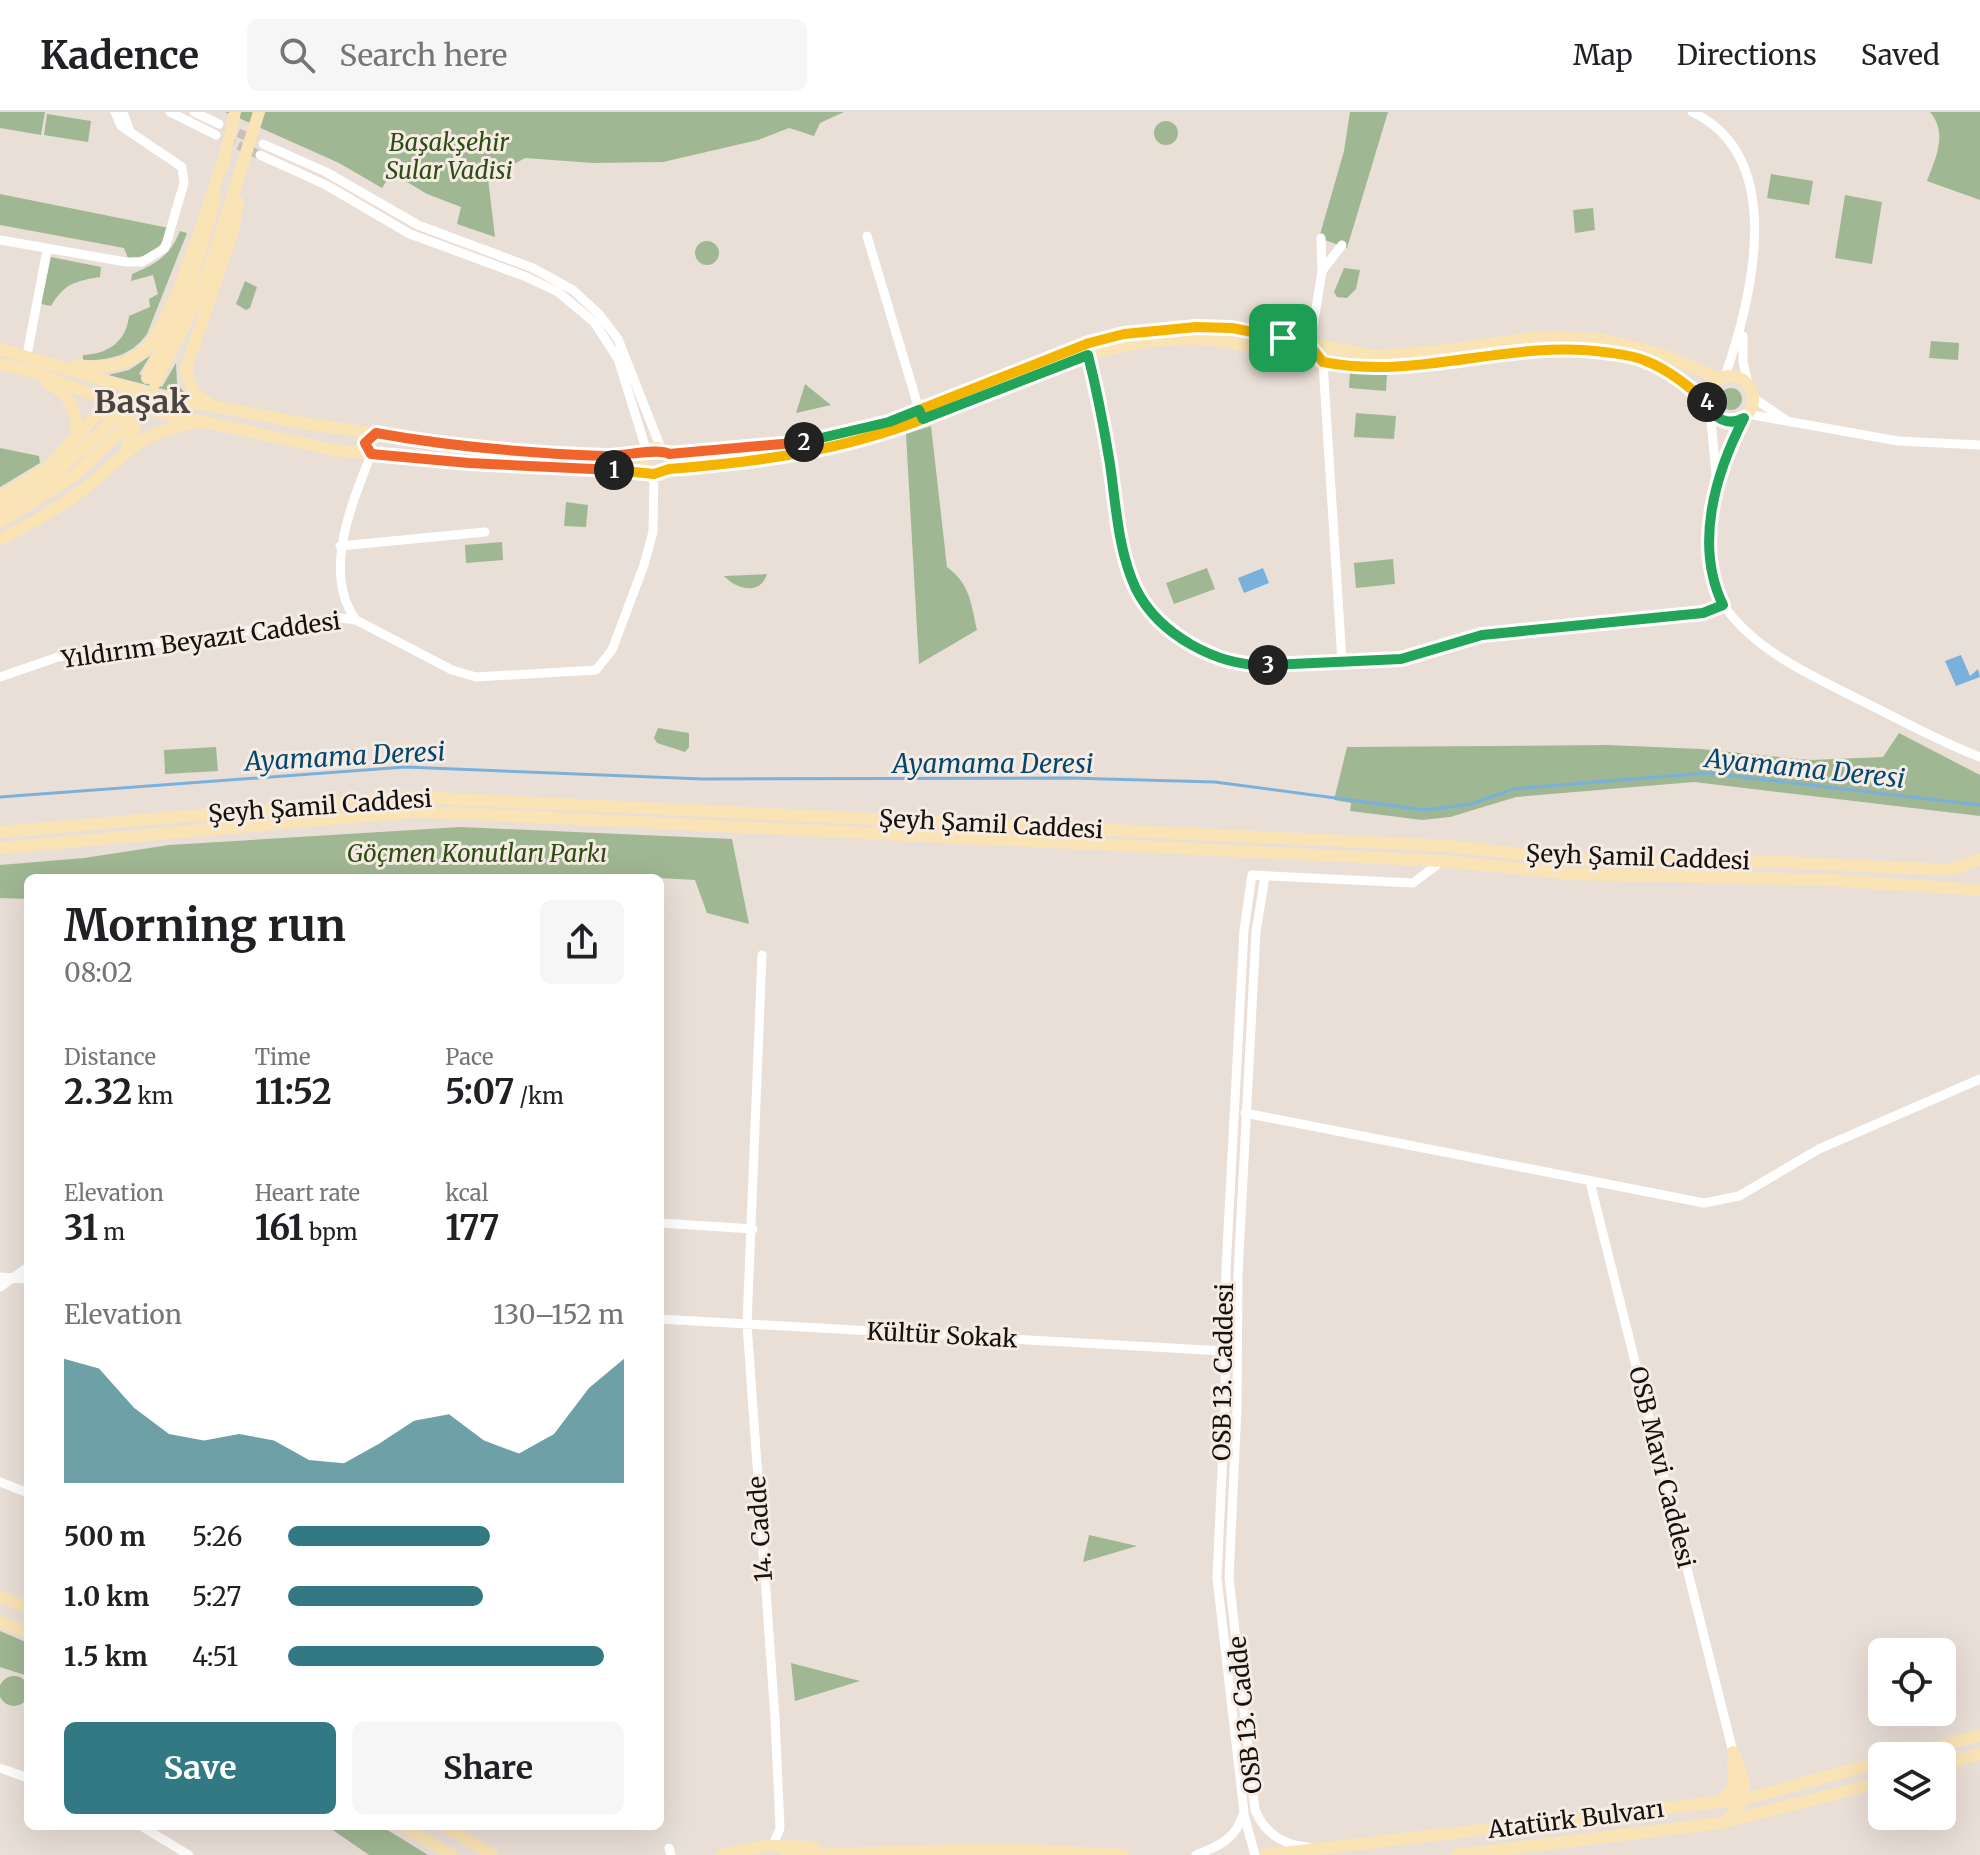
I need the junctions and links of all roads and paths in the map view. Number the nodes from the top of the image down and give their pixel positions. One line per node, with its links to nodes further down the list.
1 (115, 112): 9 (street)
2 (123, 112): 9 (street)
3 (170, 112): 10 (street)
4 (194, 112): 8 (street)
5 (235, 112): 13 (main road)
6 (259, 112): 14 (main road)
7 (1692, 112): 21 (street)
8 (219, 124)
9 (131, 135): 19 (street)
10 (216, 135)
11 (263, 144): 44 (street)
12 (260, 155): 45 (street)
13 (223, 162): 14 (main road); 26 (main road)
14 (243, 172): 33 (main road)
15 (867, 236): 34 (street)
16 (1321, 238): 20 (street)
17 (0, 240): 19 (street)
18 (1342, 245): 20 (street)
19 (47, 250): 24 (street)
20 (1322, 271): 22 (street)
21 (1744, 321): 30 (street); 31 (street)
22 (1310, 346): 27 (street); 30 (main road); 34 (main road)
23 (0, 349): 24 (main road)
24 (27, 355): 26 (main road)
25 (1088, 355): 27 (main road); 34 (main road); 58 (street)
26 (48, 362): 33 (main road)
27 (1323, 362): 32 (main road); 58 (street)
28 (0, 364): 29 (main road)
29 (24, 371): 37 (main road); 39 (main road)
30 (1722, 377): 31 (main road); 32 (main road)
31 (1750, 392): 35 (main road); 36 (street)
32 (1709, 406): 35 (main road); 49 (street)
33 (234, 410): 38 (main road)
34 (921, 415): 44 (main road); 47 (main road)
35 (1746, 416): 36 (street); 49 (street)
36 (1786, 420): 41 (street)
37 (203, 421): 42 (main road); 43 (main road)
38 (338, 427): 40 (main road); 43 (main road)
39 (77, 432): 42 (main road); 50 (main road)
40 (376, 433): 45 (main road); 46 (main road)
41 (1980, 445)
42 (126, 449): 54 (main road)
43 (334, 450): 46 (main road)
44 (665, 452): 45 (main road); 47 (main road)
45 (645, 453): 48 (main road)
46 (371, 454): 48 (main road); 55 (street)
47 (669, 469): 48 (main road)
48 (649, 472): 57 (street)
49 (1717, 483): 56 (street)
50 (0, 497)
51 (0, 511): 52 (main road)
52 (0, 522)
53 (485, 532): 55 (street)
54 (0, 539)
55 (340, 546): 57 (street)
56 (1723, 605): 58 (street); 60 (street)
57 (356, 620): 59 (street, Yıldırım Beyazıt Caddesi)
58 (1342, 662)
59 (0, 677)
60 (1980, 760)
61 (0, 832): 63 (main road, Şeyh Şamil Caddesi)
62 (0, 848): 64 (main road, Şeyh Şamil Caddesi)
63 (1980, 859)
64 (1442, 861): 65 (street); 66 (main road, Şeyh Şamil Caddesi)
65 (1265, 876): 69 (street, OSB 13. Caddesi); 70 (street, OSB 13. Caddesi)
66 (1980, 890)
67 (762, 955): 73 (street, 14. Cadde)
68 (1980, 1079): 71 (street)
69 (1234, 1108): 70 (street); 79 (street, OSB 13. Caddesi)
70 (1247, 1115): 71 (street); 82 (street, OSB 13. Caddesi)
71 (1590, 1182): 92 (street, OSB Mavi Caddesi)
72 (664, 1223): 73 (street)
73 (753, 1229): 78 (street, 14. Cadde)
74 (24, 1269): 75 (street)
75 (5, 1278): 76 (street)
76 (0, 1287)
77 (664, 1319): 78 (street, Kültür Sokak)
78 (747, 1324): 79 (street, Kültür Sokak); 103 (street, 14. Cadde)
79 (1224, 1351): 83 (street, OSB 13. Caddesi)
80 (0, 1482): 81 (street)
81 (24, 1491)
82 (1231, 1535): 83 (street); 84 (street, OSB 13. Cadde)
83 (1218, 1537): 85 (street, OSB 13. Caddesi)
84 (1230, 1551): 85 (street); 108 (street, OSB 13. Cadde)
85 (1217, 1553): 101 (street, OSB 13. Caddesi)
86 (0, 1597): 87 (main road)
87 (24, 1606)
88 (0, 1622): 89 (main road)
89 (24, 1631)
90 (1980, 1735): 91 (main road)
91 (1955, 1742)
92 (1733, 1752): 99 (main road); 100 (main road)
93 (1980, 1754): 94 (main road)
94 (1956, 1761)
95 (1868, 1766): 99 (main road, Atatürk Bulvarı)
96 (0, 1768): 97 (street)
97 (24, 1777)
98 (1868, 1786): 102 (main road, Atatürk Bulvarı)
99 (1744, 1799): 100 (main road, Atatürk Bulvarı); 102 (main road)
100 (1721, 1802): 108 (main road, Atatürk Bulvarı)
101 (1244, 1812): 115 (street); 116 (street, OSB 13. Caddesi)
102 (1721, 1823): 118 (main road, Atatürk Bulvarı)
103 (780, 1828): 107 (street); 109 (street)
104 (148, 1830): 110 (street)
105 (410, 1830): 111 (main road)
106 (451, 1830): 112 (main road)
107 (773, 1845): 109 (main road); 113 (main road)
108 (1324, 1848): 117 (main road, Atatürk Bulvarı)
109 (788, 1850): 114 (main road)
110 (189, 1855)
111 (451, 1855)
112 (492, 1855)
113 (722, 1855)
114 (1123, 1855)
115 (1196, 1855)
116 (1255, 1855)
117 (1266, 1855)
118 (1457, 1855)

